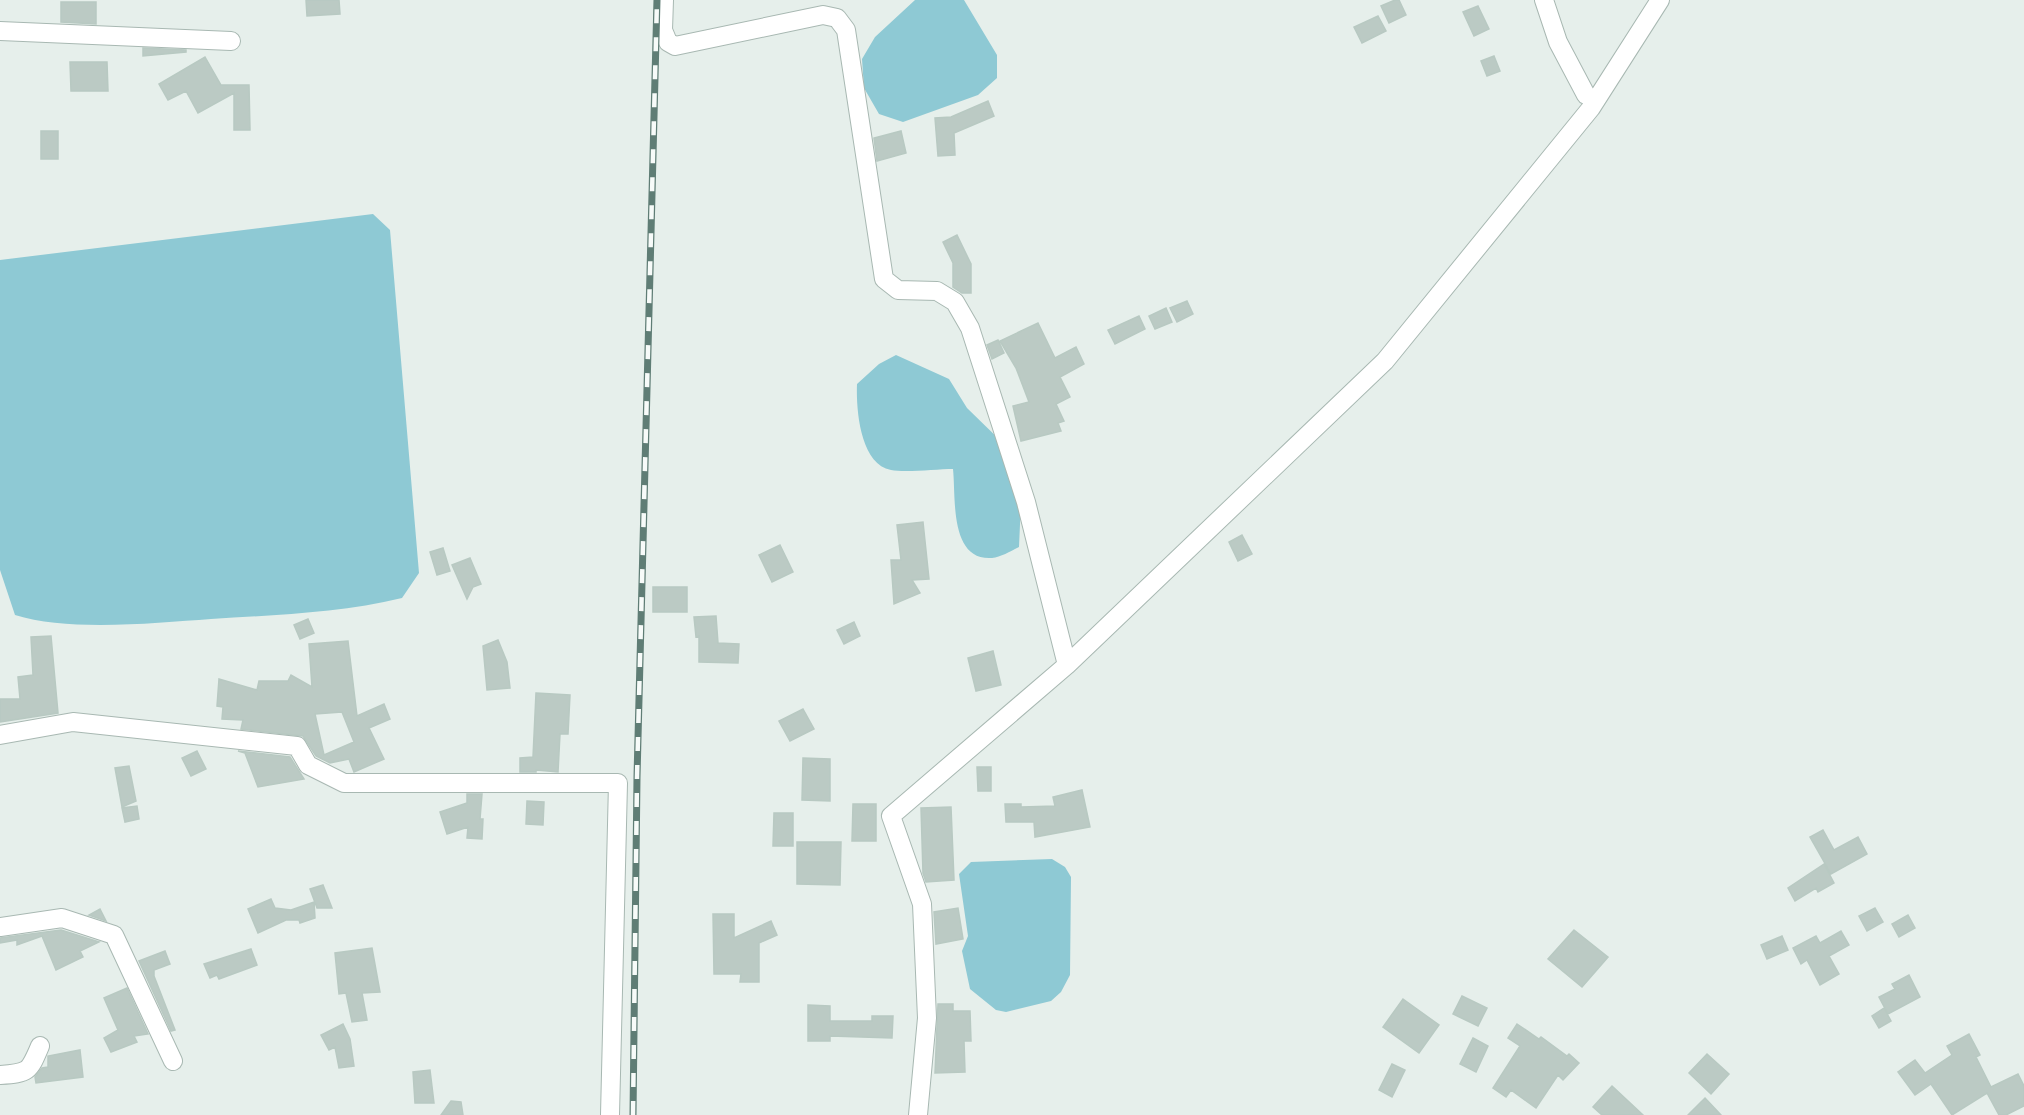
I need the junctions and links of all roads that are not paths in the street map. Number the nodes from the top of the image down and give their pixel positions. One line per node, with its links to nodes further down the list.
1 (664, 0): 7 (street)
2 (1544, 0): 6 (street)
3 (1660, 0): 7 (street)
4 (0, 31): 5 (street)
5 (231, 41)
6 (1586, 95)
7 (1067, 665): 14 (street)
8 (0, 735): 13 (street)
9 (0, 927): 11 (street)
10 (40, 1046): 12 (street)
11 (173, 1061)
12 (0, 1075)
13 (610, 1115)
14 (918, 1115)

